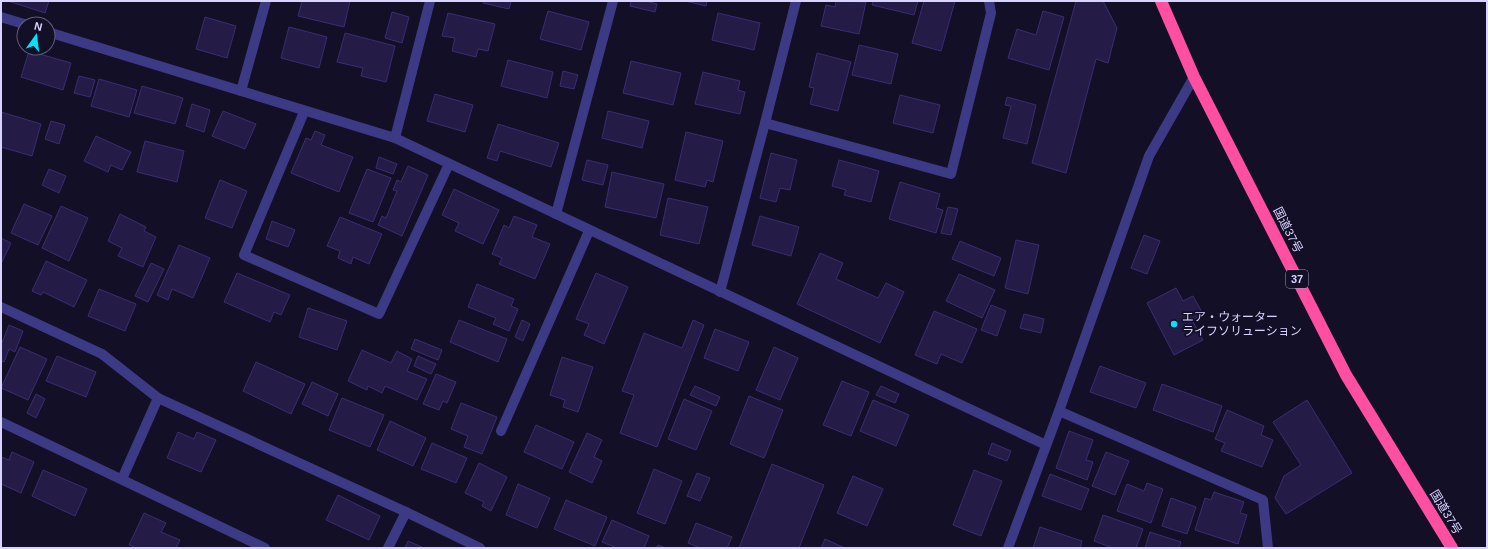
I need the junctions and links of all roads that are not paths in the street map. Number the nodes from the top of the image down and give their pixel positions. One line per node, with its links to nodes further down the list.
1 (266, 1): 11 (street)
2 (430, 1): 14 (street)
3 (613, 1): 16 (street)
4 (796, 1): 13 (street)
5 (989, 1): 13 (street)
6 (1161, 1): 10 (highway, 国道37号 / 37)
7 (1, 17): 8 (street)
8 (16, 22)
9 (56, 34): 11 (street)
10 (1194, 77): 21 (street); 32 (highway, 国道37号 / 37)
11 (241, 91): 12 (street)
12 (304, 112): 14 (street); 15 (street)
13 (766, 123): 18 (street)
14 (395, 138): 15 (street)
15 (449, 164): 16 (street)
16 (556, 214): 17 (street)
17 (589, 231): 18 (street); 23 (street)
18 (720, 292): 24 (street)
19 (1, 307): 20 (street)
20 (158, 398): 25 (street); 26 (street)
21 (1059, 411): 24 (street); 31 (street)
22 (1, 422): 25 (street)
23 (501, 431)
24 (1046, 445): 30 (street)
25 (122, 479): 27 (street)
26 (406, 512): 28 (street); 29 (street)
27 (265, 548)
28 (388, 548)
29 (480, 548)
30 (1008, 548)
31 (1268, 548)
32 (1452, 548)

